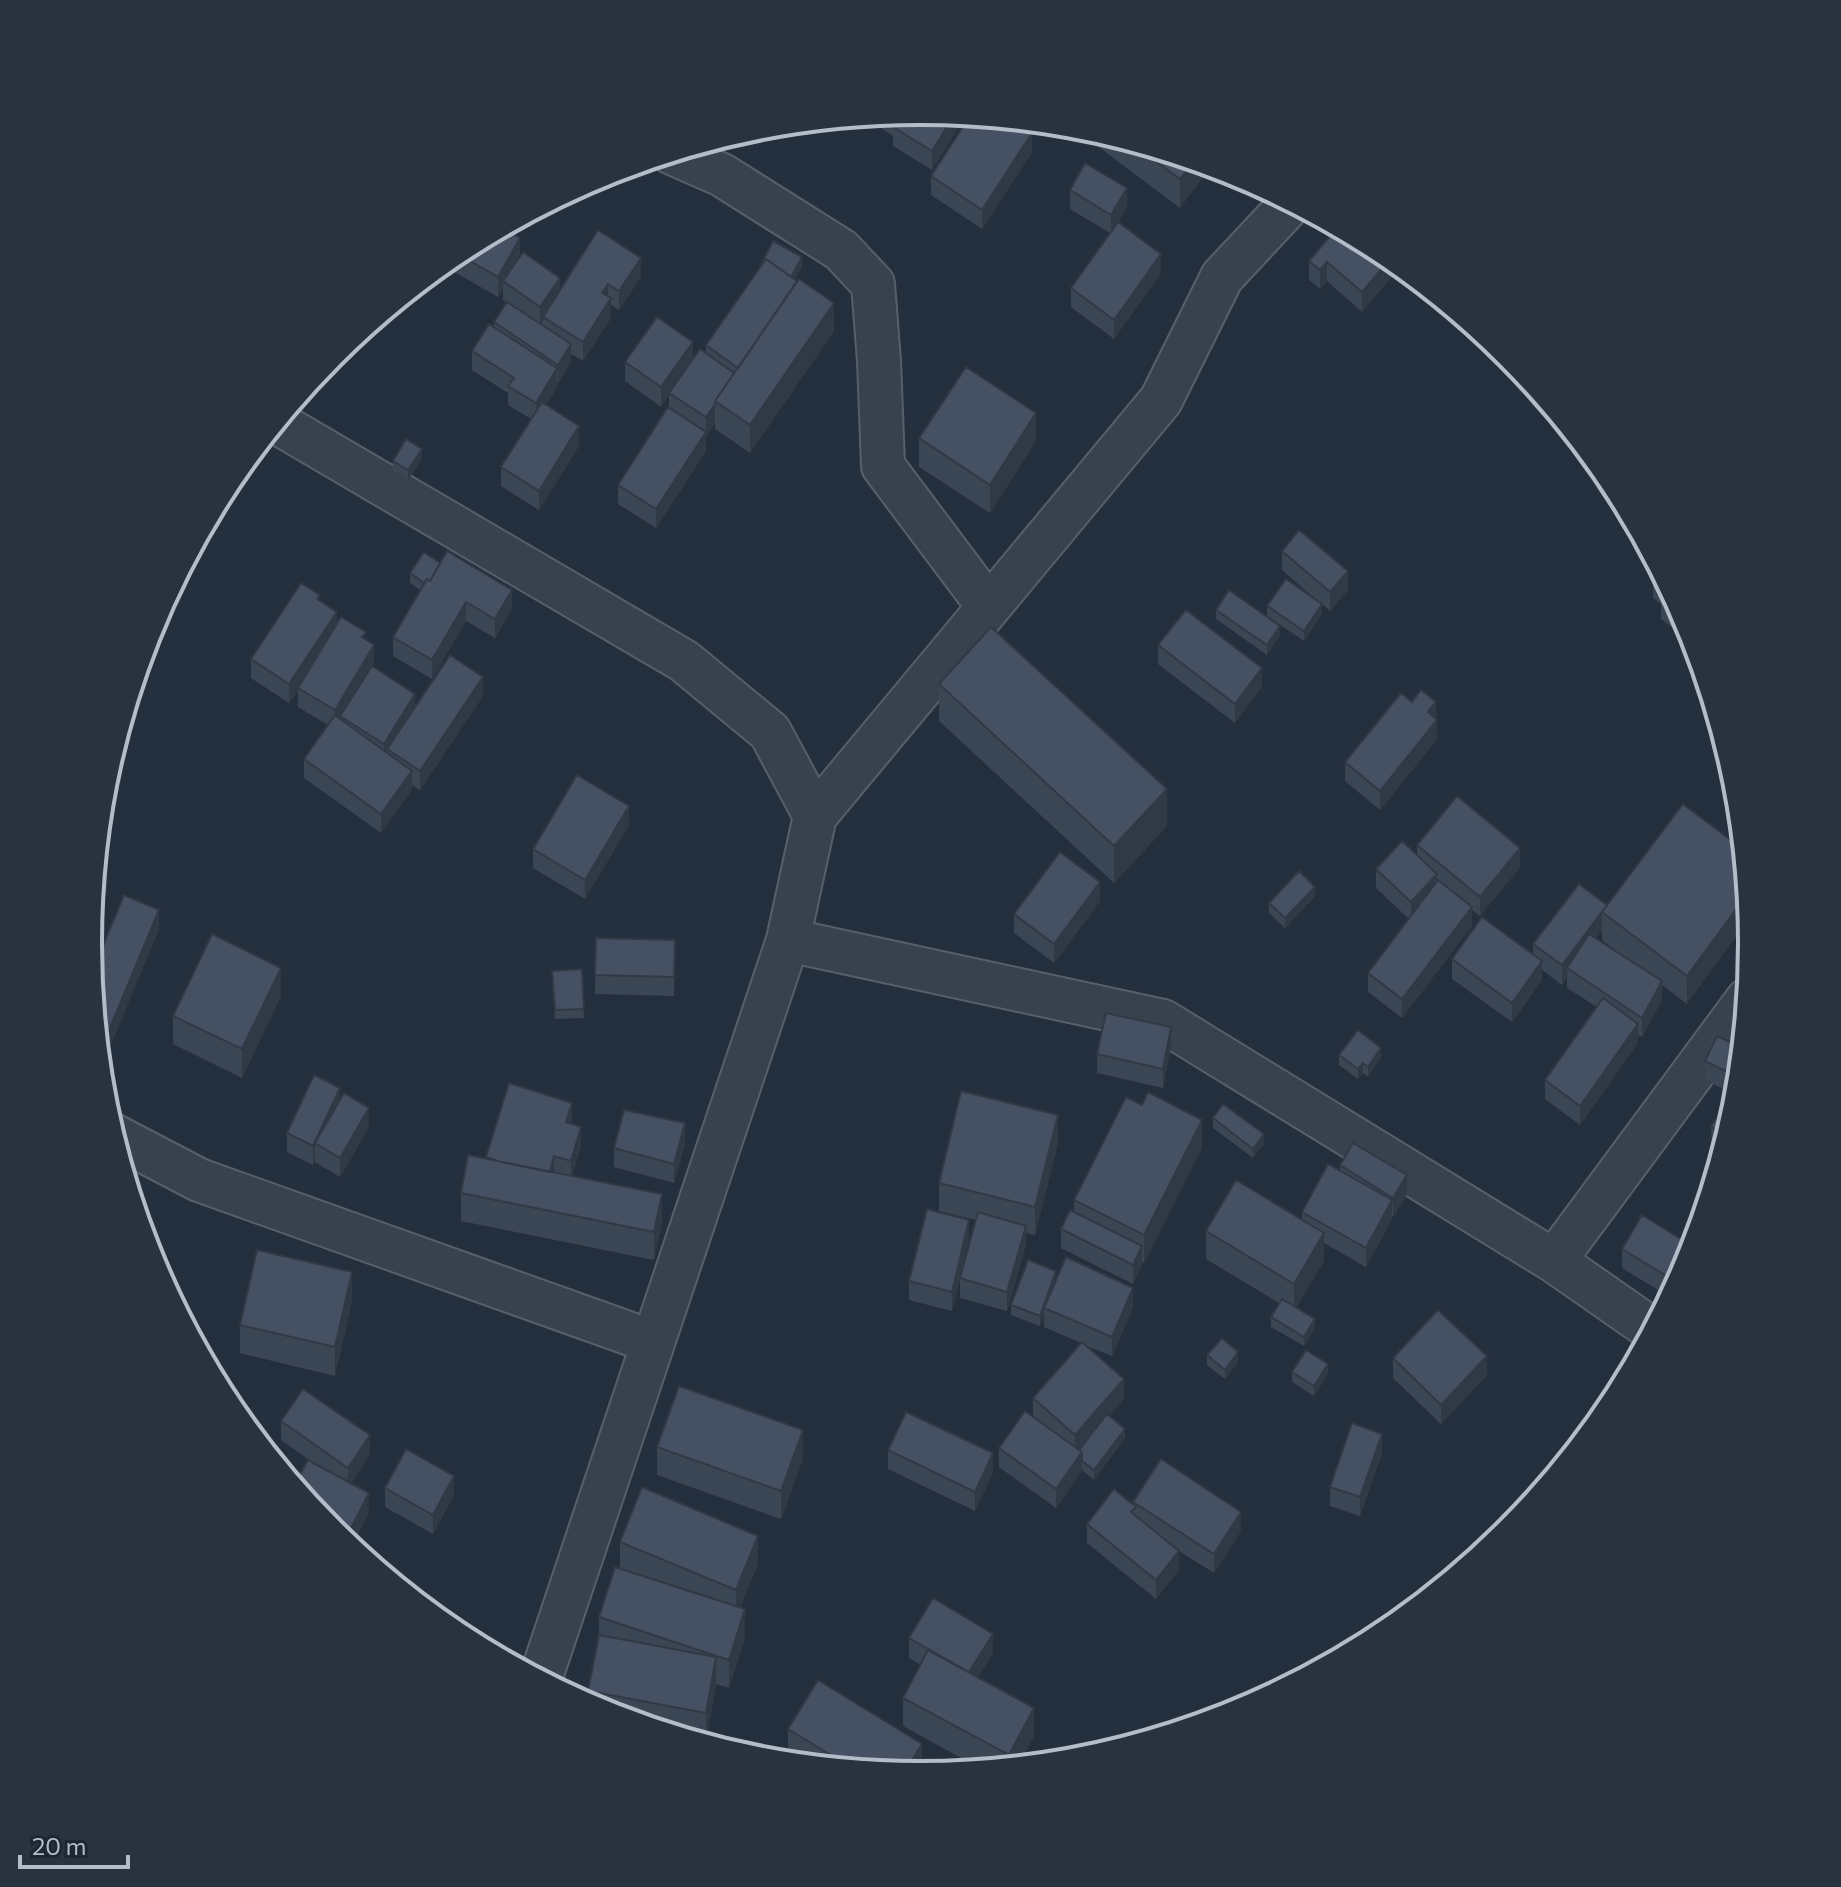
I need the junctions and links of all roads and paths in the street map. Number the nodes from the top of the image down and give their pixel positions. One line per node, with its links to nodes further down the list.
1 (687, 159): 4 (street)
2 (1285, 210): 4 (street)
3 (285, 428): 5 (street)
4 (988, 606): 5 (street)
5 (815, 816): 6 (street)
6 (788, 940): 9 (street); 11 (street)
7 (1735, 1016): 9 (street)
8 (127, 1142): 11 (street)
9 (1554, 1261): 10 (street)
10 (1645, 1324)
11 (653, 1342): 12 (street)
12 (543, 1670)

